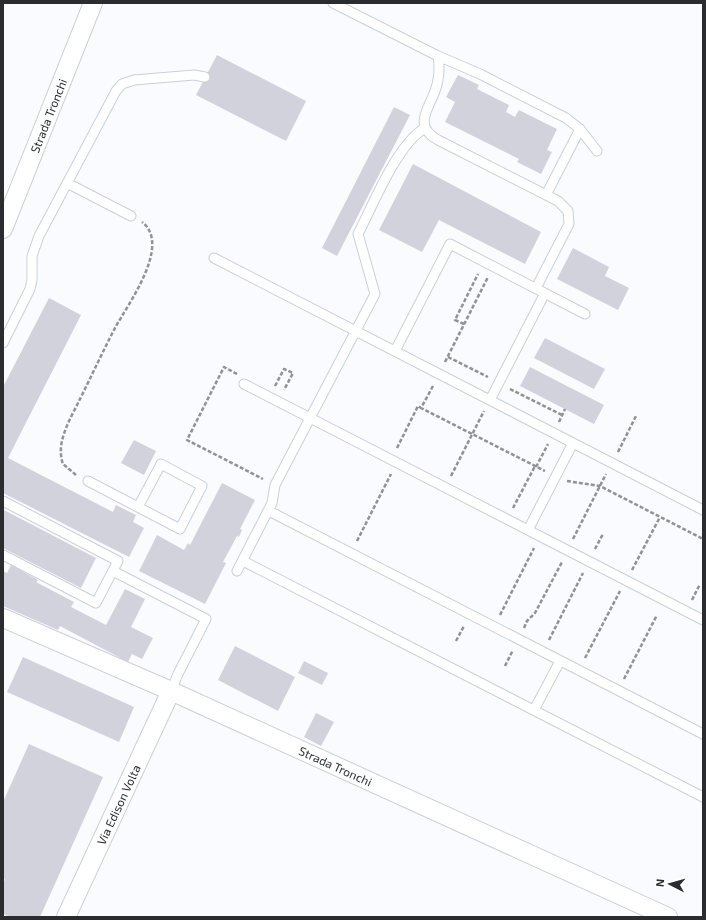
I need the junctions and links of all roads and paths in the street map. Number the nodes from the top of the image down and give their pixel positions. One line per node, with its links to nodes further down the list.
1 (93, 3): 11 (street, Strada Tronchi)
2 (333, 3): 3 (lane)
3 (438, 56): 5 (lane); 6 (lane)
4 (205, 77): 8 (lane)
5 (425, 128): 9 (lane); 18 (lane)
6 (580, 129): 7 (lane); 9 (lane)
7 (597, 151)
8 (67, 183): 10 (lane); 19 (lane)
9 (546, 195): 14 (lane)
10 (131, 216): 31 (path)
11 (3, 228)
12 (214, 258): 18 (lane)
13 (485, 262): 14 (lane); 17 (path); 20 (lane)
14 (536, 288): 15 (lane)
15 (545, 293): 16 (lane); 25 (lane)
16 (585, 314)
17 (464, 324)
18 (355, 331): 20 (lane); 27 (lane)
19 (3, 343)
20 (395, 351): 25 (lane)
21 (238, 374): 32 (path)
22 (244, 384): 27 (lane)
23 (272, 391): 24 (path)
24 (281, 396)
25 (490, 400): 28 (lane); 33 (path)
26 (421, 408): 29 (path)
27 (310, 418): 29 (lane); 32 (lane)
28 (573, 443): 36 (lane); 39 (lane)
29 (397, 463): 33 (lane); 42 (path)
30 (535, 466): 39 (path)
31 (88, 481): 35 (lane)
32 (275, 485): 37 (lane)
33 (445, 488): 39 (lane)
34 (3, 502): 46 (lane)
35 (138, 507): 35 (lane)
36 (703, 510)
37 (268, 511): 42 (lane); 44 (lane)
38 (660, 517): 48 (path)
39 (530, 527): 41 (lane)
40 (603, 534): 45 (path)
41 (540, 537): 45 (lane); 54 (path)
42 (351, 553): 57 (lane)
43 (3, 555): 46 (lane)
44 (243, 560): 47 (lane); 60 (lane)
45 (589, 562): 48 (lane); 56 (path)
46 (113, 571): 59 (lane)
47 (237, 571)
48 (625, 580): 53 (lane); 58 (path)
49 (700, 584): 50 (path)
50 (689, 606)
51 (3, 618): 59 (street, Strada Tronchi)
52 (466, 620): 55 (path)
53 (703, 620)
54 (497, 621)
55 (456, 641)
56 (546, 646)
57 (560, 661): 58 (lane); 60 (lane)
58 (579, 670): 61 (lane)
59 (171, 691): 63 (street, Via Edison Volta); 64 (street, Strada Tronchi)
60 (534, 710): 62 (lane)
61 (703, 734)
62 (703, 797)
63 (66, 917)
64 (668, 917)

